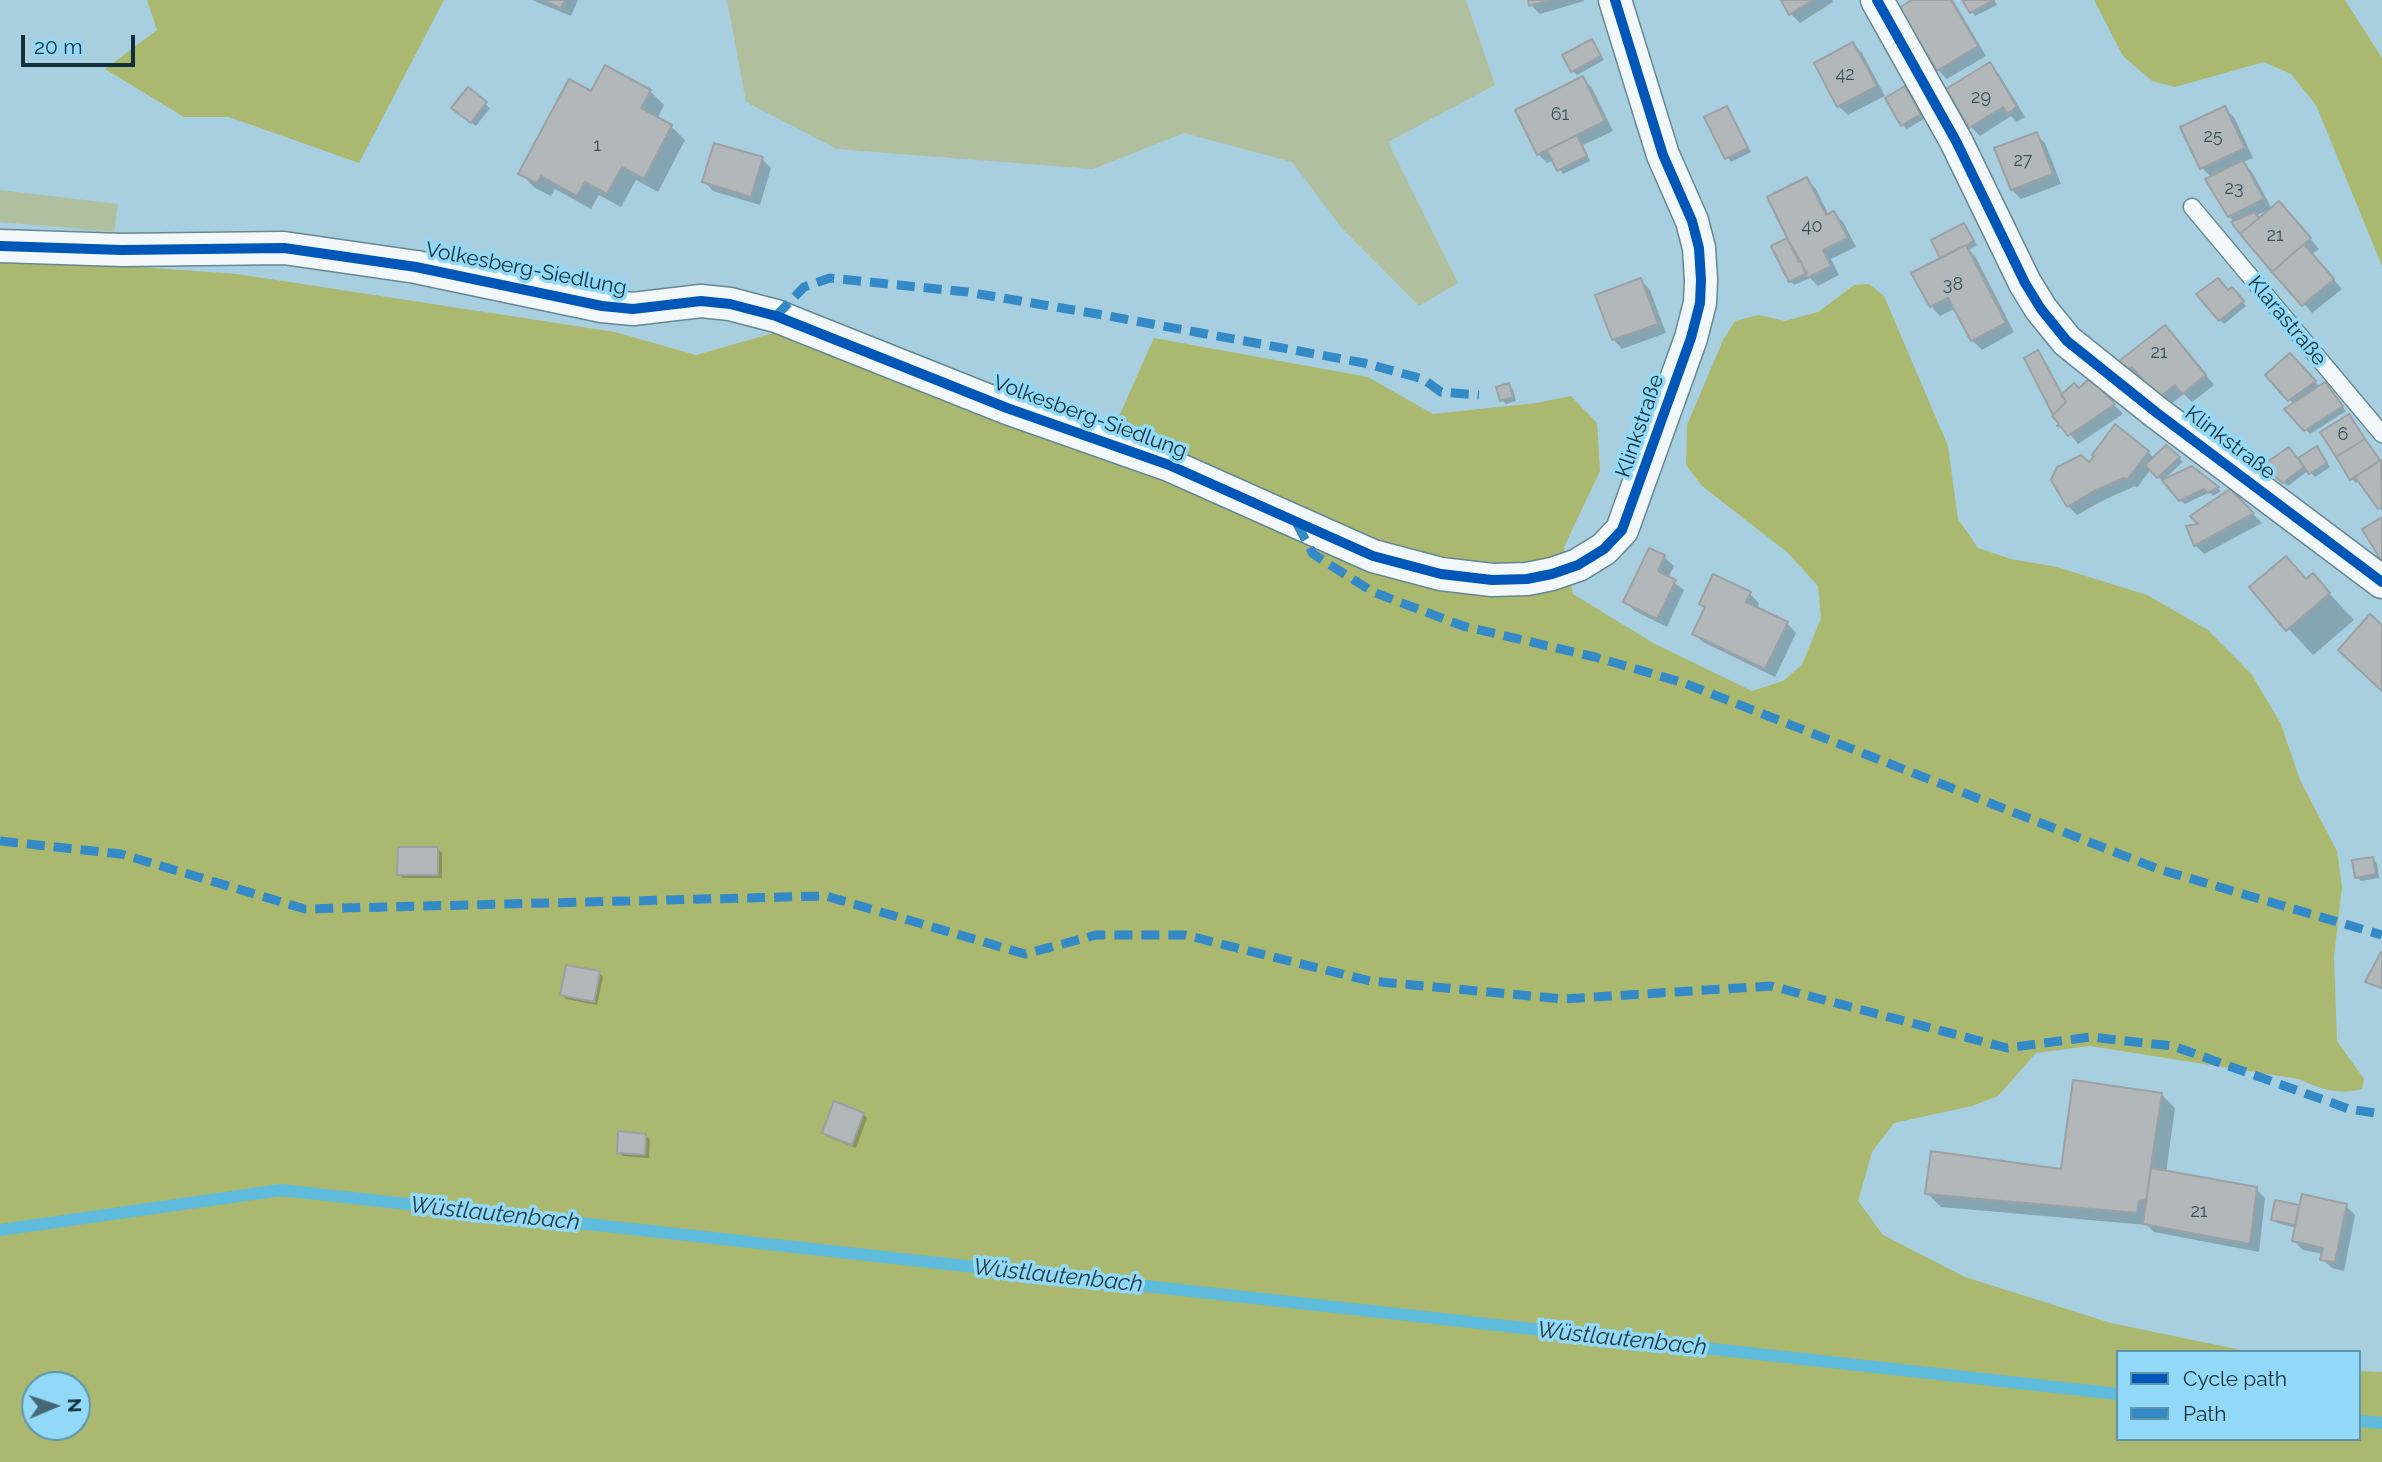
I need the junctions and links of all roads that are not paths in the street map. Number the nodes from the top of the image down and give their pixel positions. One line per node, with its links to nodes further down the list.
1 (1615, 0): 6 (street, Klinkstraße)
2 (1877, 0): 7 (street, Klinkstraße)
3 (2192, 207): 5 (lane, Klarastraße)
4 (0, 246): 6 (street, Volkesberg-Siedlung)
5 (2382, 435)
6 (1297, 524)
7 (2382, 582)

